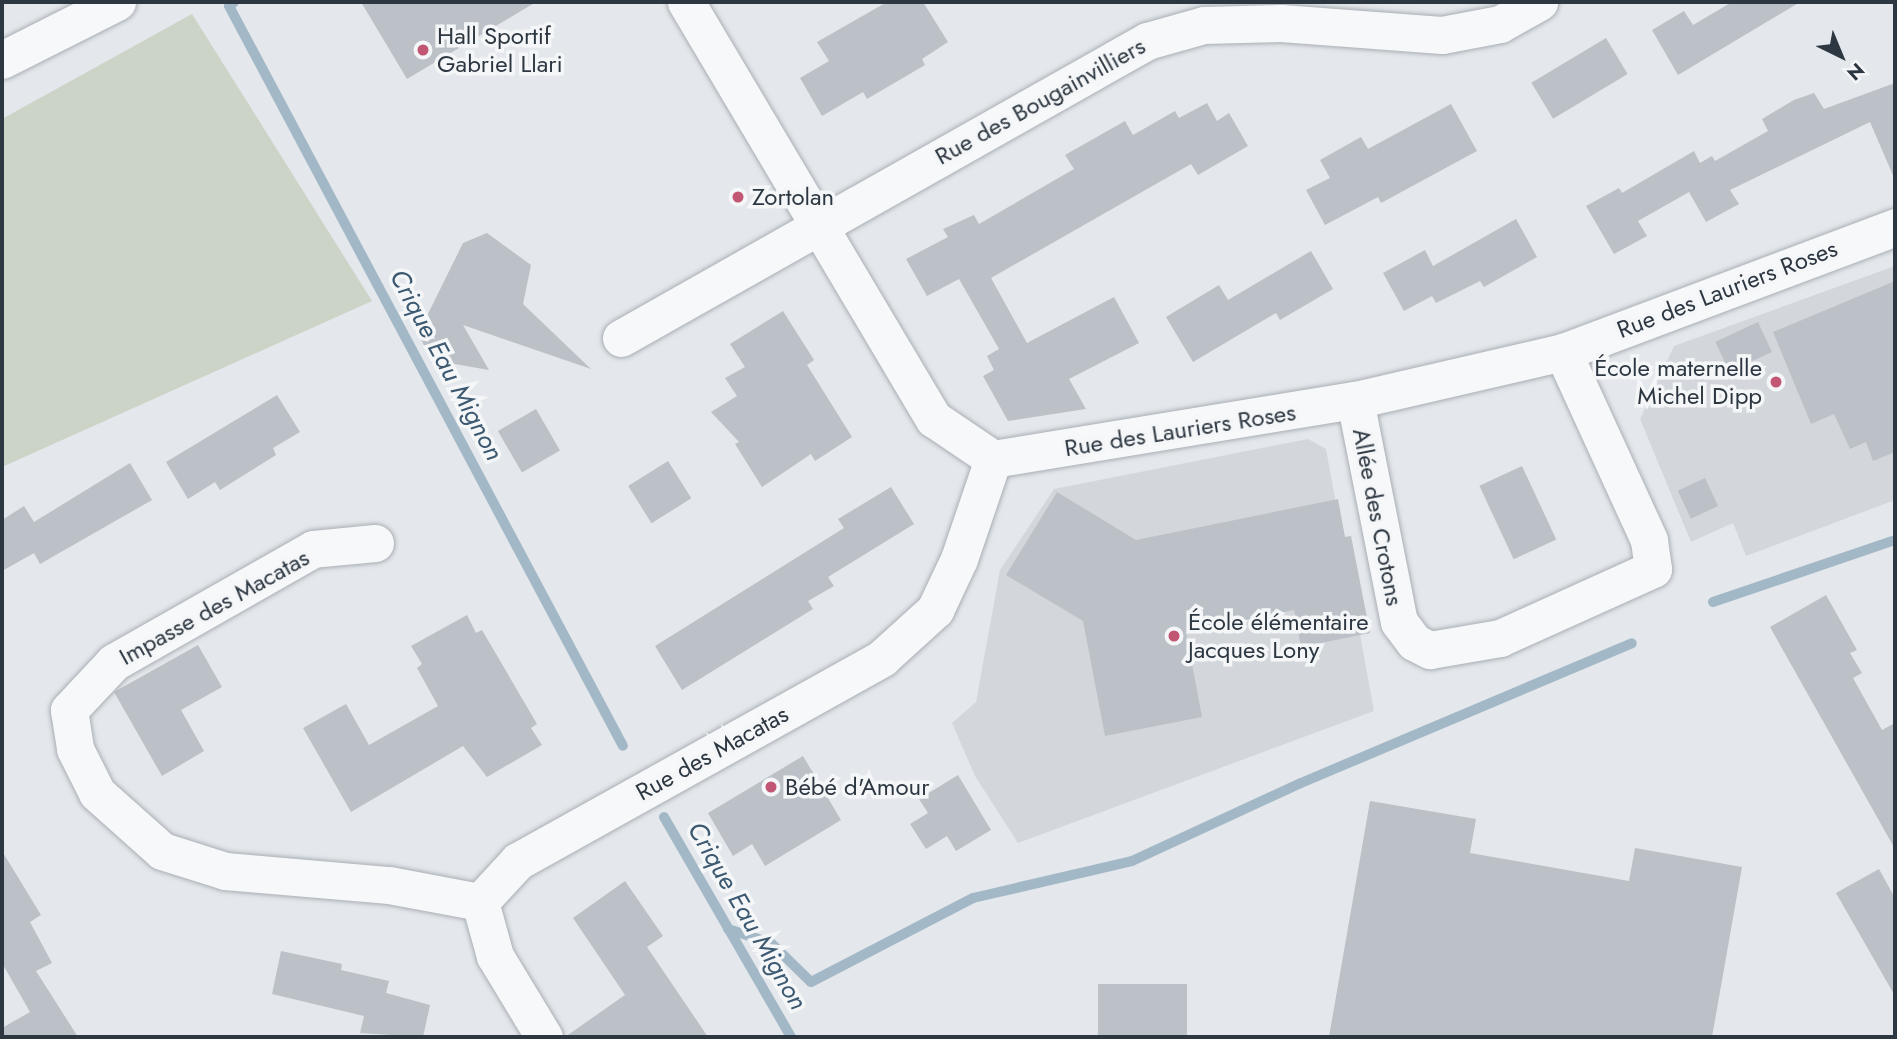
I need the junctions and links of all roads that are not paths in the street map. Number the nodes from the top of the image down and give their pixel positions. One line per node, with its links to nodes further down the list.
1 (117, 2): 4 (street)
2 (686, 2): 5 (street)
3 (1539, 2): 5 (street, Rue des Bougainvilliers)
4 (2, 60)
5 (819, 224): 7 (street, Rue des Bougainvilliers); 10 (street)
6 (1895, 227): 8 (street, Rue des Lauriers Roses)
7 (621, 338)
8 (1563, 352): 9 (street, Rue des Lauriers Roses); 9 (street, Allée des Crotons)
9 (1356, 400): 10 (street, Rue des Lauriers Roses)
10 (993, 459): 12 (street, Rue des Macatas)
11 (375, 544): 12 (street, Impasse des Macatas)
12 (480, 902): 13 (street)
13 (544, 1037)

